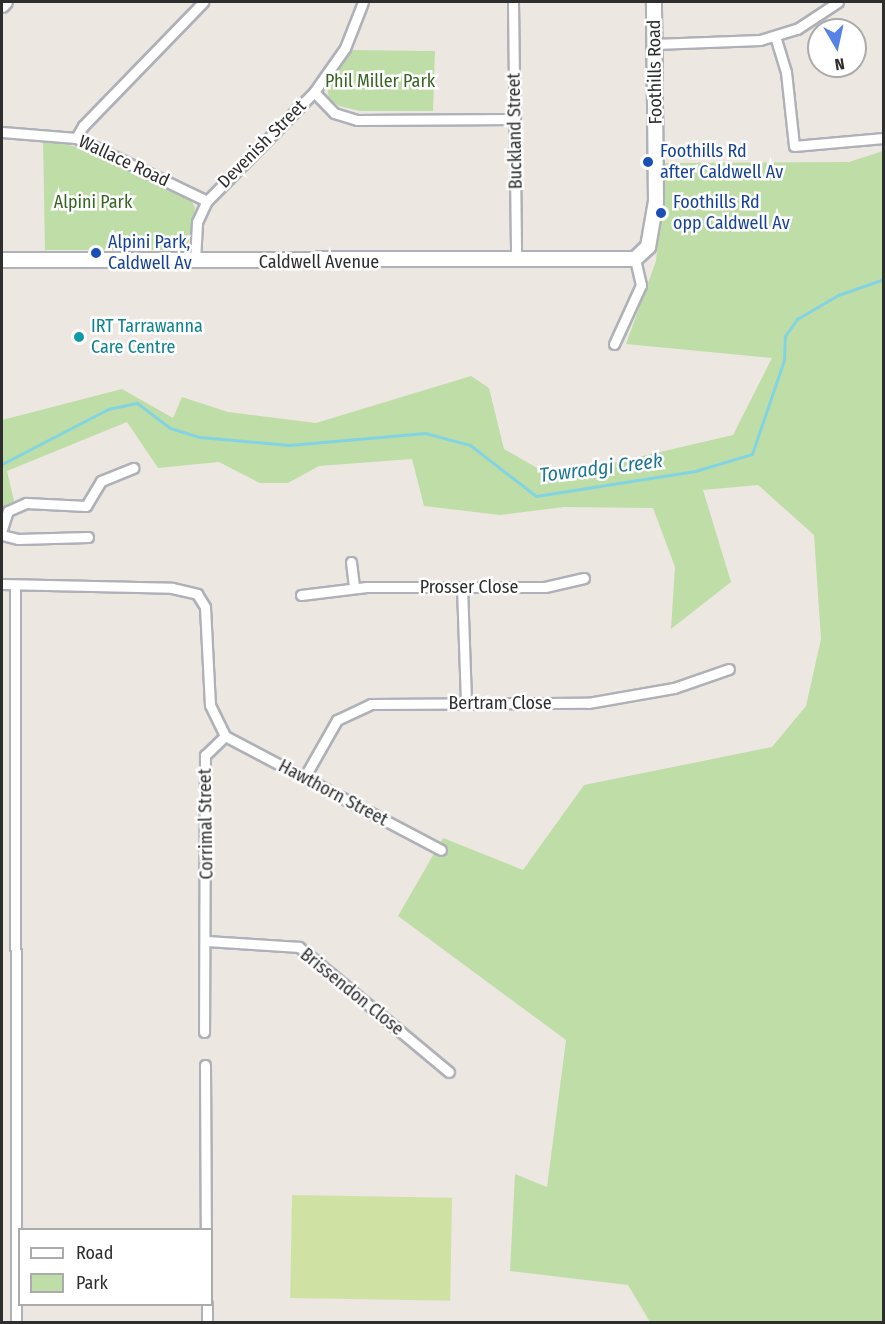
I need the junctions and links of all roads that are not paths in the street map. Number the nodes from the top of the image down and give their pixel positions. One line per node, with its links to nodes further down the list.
1 (5, 2): 7 (main road)
2 (203, 2): 13 (street)
3 (363, 2): 10 (street, Devenish Street)
4 (513, 2): 11 (street, Buckland Street)
5 (654, 2): 9 (main road, Foothills Road)
6 (838, 2): 8 (street)
7 (2, 5)
8 (775, 36): 9 (street); 14 (street)
9 (655, 44): 16 (main road, Foothills Road)
10 (314, 92): 11 (street); 15 (street, Devenish Street)
11 (515, 119): 19 (street, Buckland Street)
12 (2, 132): 13 (street, Wallace Road)
13 (76, 138): 15 (street, Wallace Road)
14 (884, 138)
15 (207, 201): 18 (street, Devenish Street)
16 (636, 259): 19 (main road, Caldwell Avenue); 20 (street)
17 (2, 260): 18 (main road, Caldwell Avenue)
18 (195, 261): 19 (main road, Caldwell Avenue)
19 (516, 261)
20 (614, 344)
21 (134, 468): 22 (street)
22 (2, 529)
23 (2, 535): 24 (street)
24 (88, 537)
25 (351, 562): 30 (street)
26 (584, 578): 29 (street, Prosser Close)
27 (2, 584): 28 (street)
28 (15, 586): 34 (street); 43 (street)
29 (462, 587): 30 (street, Prosser Close); 33 (street)
30 (354, 588): 31 (street, Prosser Close)
31 (301, 594)
32 (729, 669): 33 (street, Bertram Close)
33 (466, 704): 35 (street, Bertram Close)
34 (225, 736): 35 (street, Hawthorn Street); 37 (street, Corrimal Street)
35 (304, 778): 36 (street, Hawthorn Street)
36 (441, 850)
37 (207, 941): 38 (street, Corrimal Street); 40 (street, Brissendon Close)
38 (204, 1032)
39 (205, 1065): 41 (street)
40 (449, 1072)
41 (206, 1228)
42 (207, 1306): 44 (street)
43 (16, 1323)
44 (207, 1323)

